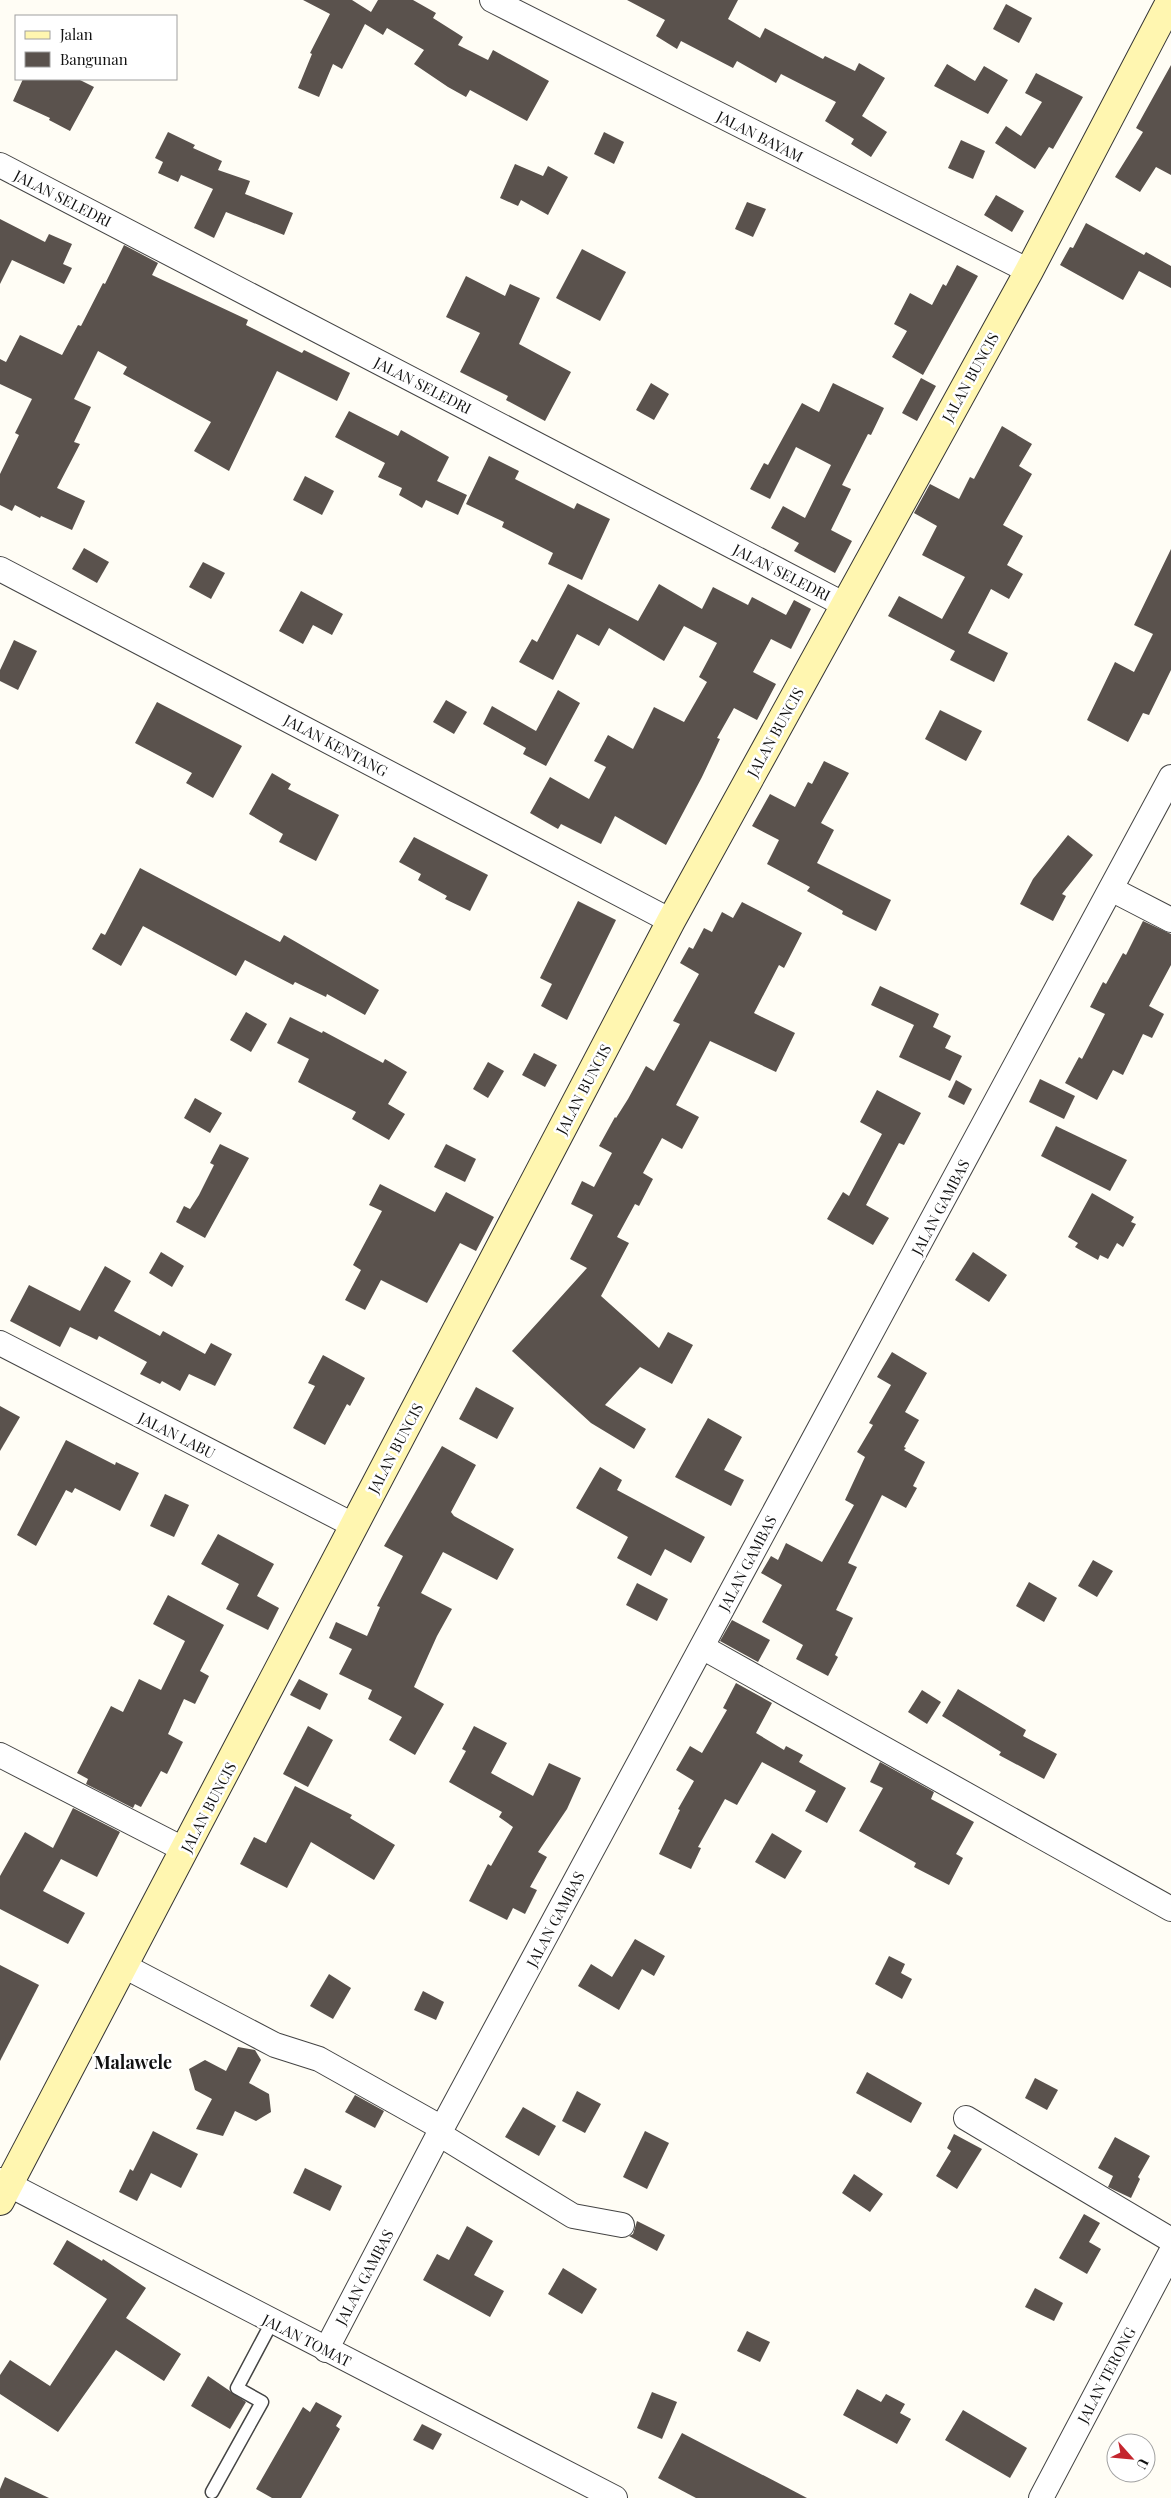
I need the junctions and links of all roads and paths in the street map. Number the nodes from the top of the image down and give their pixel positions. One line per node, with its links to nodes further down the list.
1 (492, 0): 4 (street, JALAN BAYAM)
2 (1171, 0): 4 (street, JALAN BUNCIS)
3 (0, 165): 6 (street, JALAN SELEDRI)
4 (1028, 271): 6 (street, JALAN BUNCIS)
5 (0, 569): 10 (street, JALAN KENTANG)
6 (845, 605): 10 (street, JALAN BUNCIS)
7 (1171, 778): 8 (street, JALAN GAMBAS)
8 (1111, 889): 9 (street); 13 (street, JALAN GAMBAS)
9 (1171, 920)
10 (671, 921): 12 (street, JALAN BUNCIS)
11 (0, 1343): 12 (street, JALAN LABU)
12 (355, 1526): 15 (street, JALAN BUNCIS)
13 (702, 1647): 16 (street); 19 (street, JALAN GAMBAS)
14 (0, 1755): 15 (street)
15 (185, 1850): 17 (street, JALAN BUNCIS)
16 (1171, 1909)
17 (124, 1966): 19 (street); 20 (street, JALAN BUNCIS)
18 (966, 2118): 22 (street)
19 (441, 2131): 21 (street); 25 (street, JALAN GAMBAS)
20 (3, 2189): 24 (street, JALAN TOMAT)
21 (622, 2225)
22 (1171, 2240)
23 (1171, 2252): 28 (street, JALAN TERONG)
24 (272, 2322): 25 (street, JALAN TOMAT); 26 (lane)
25 (326, 2350): 27 (street, JALAN TOMAT)
26 (212, 2492)
27 (615, 2498)
28 (1042, 2498)

